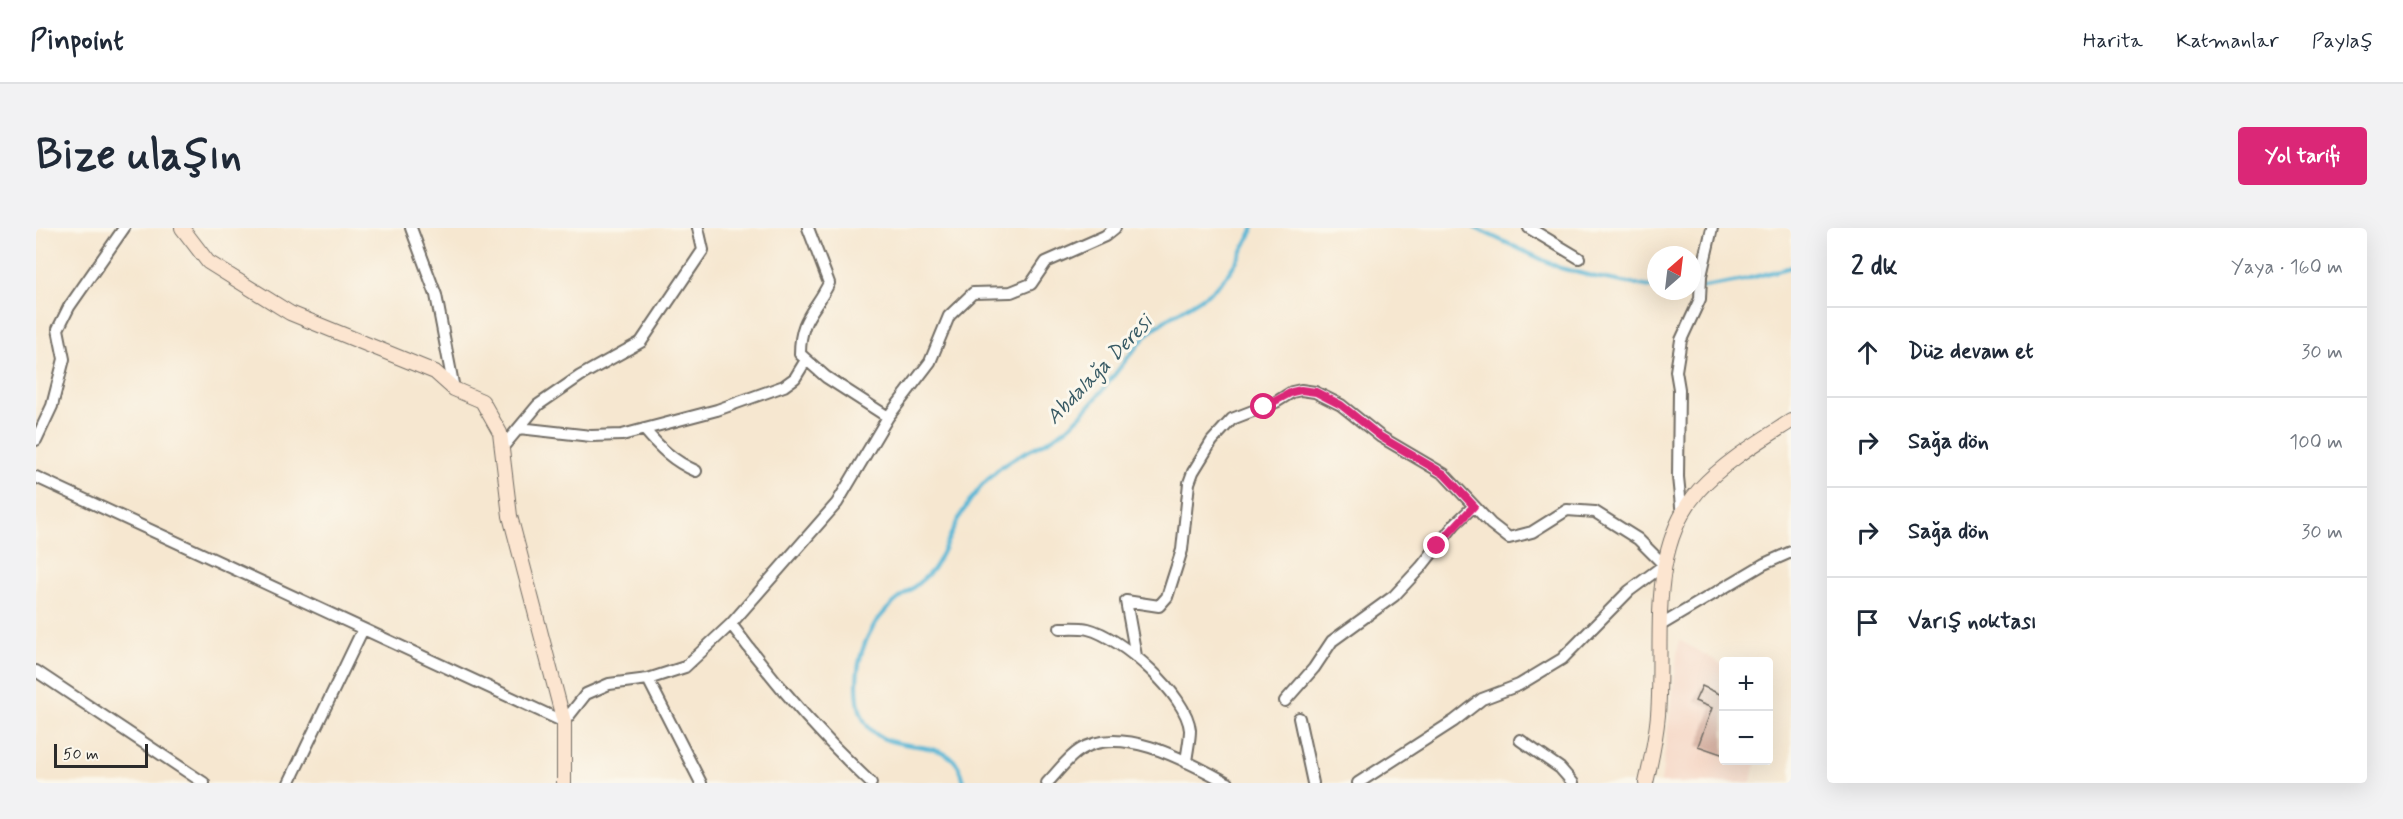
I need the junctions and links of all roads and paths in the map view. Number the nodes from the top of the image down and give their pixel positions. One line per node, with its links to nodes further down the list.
1 (124, 228): 16 (street)
2 (182, 228): 11 (street)
3 (411, 228): 11 (street)
4 (698, 228): 14 (street)
5 (808, 228): 10 (street)
6 (1115, 228): 12 (street)
7 (1529, 228): 9 (street)
8 (1712, 228): 21 (street)
9 (1579, 258)
10 (806, 360): 12 (street); 15 (street)
11 (454, 389): 17 (street)
12 (888, 417): 24 (street)
13 (1791, 421): 21 (street)
14 (519, 428): 15 (street); 17 (street)
15 (644, 429): 18 (street)
16 (36, 440)
17 (502, 448): 33 (street)
18 (696, 471)
19 (36, 477): 27 (street)
20 (1474, 506): 23 (street); 28 (street); 31 (street)
21 (1682, 516): 23 (street)
22 (1791, 552): 25 (street)
23 (1664, 565): 25 (street); 44 (street)
24 (730, 624): 30 (street); 40 (street)
25 (1661, 625): 46 (street)
26 (1060, 628): 28 (street)
27 (363, 629): 33 (street); 37 (street)
28 (1136, 656): 35 (street)
29 (36, 671): 36 (street)
30 (648, 679): 33 (street); 39 (street)
31 (1285, 701)
32 (1299, 718): 43 (street)
33 (564, 722): 38 (street)
34 (1520, 740): 45 (street)
35 (1186, 762): 41 (street); 42 (street)
36 (204, 783)
37 (289, 783)
38 (564, 783)
39 (701, 783)
40 (871, 783)
41 (1047, 783)
42 (1228, 783)
43 (1313, 783)
44 (1358, 783)
45 (1573, 783)
46 (1646, 783)

